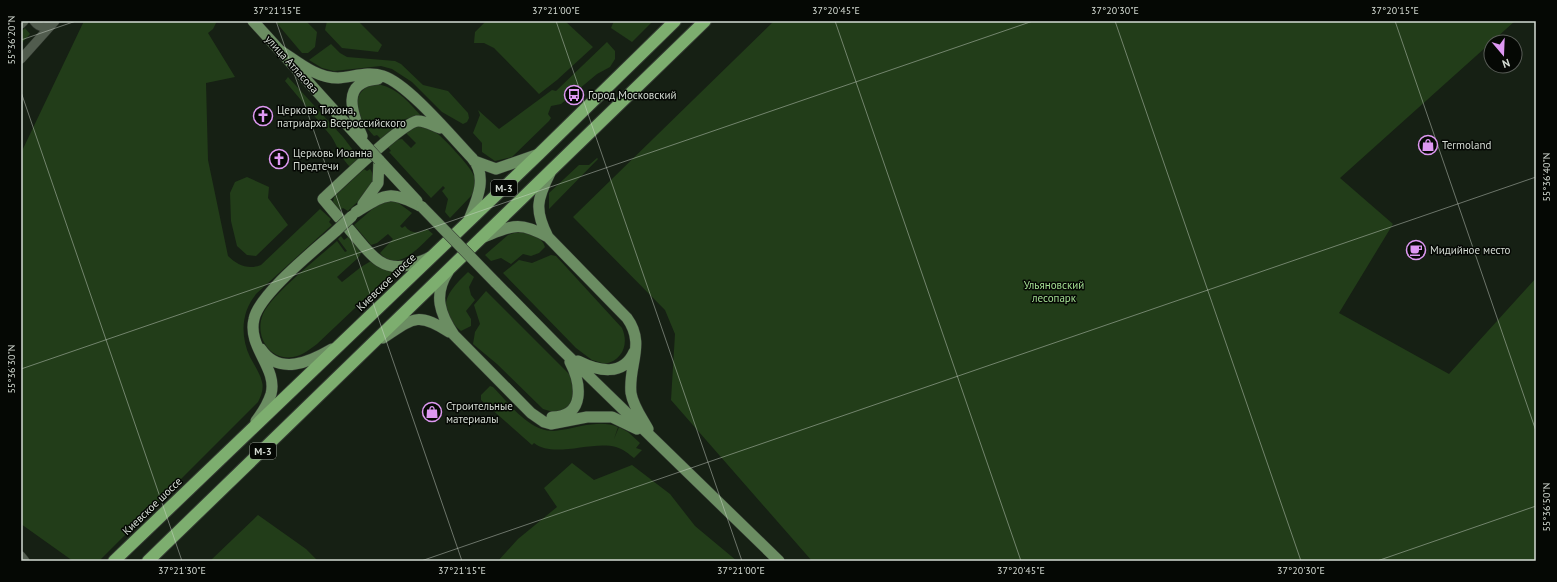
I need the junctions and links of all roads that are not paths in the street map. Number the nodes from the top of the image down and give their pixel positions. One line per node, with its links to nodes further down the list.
1 (24, 21): 7 (street)
2 (34, 21): 6 (street)
3 (253, 21): 8 (main road, улица Атласова)
4 (675, 21): 13 (highway, Киевское шоссе / М-3)
5 (705, 21): 16 (highway, М-3)
6 (53, 23): 9 (street)
7 (21, 24)
8 (281, 51): 10 (main road); 12 (main road, улица Атласова)
9 (21, 60)
10 (388, 78): 11 (main road); 12 (main road)
11 (444, 130): 15 (main road); 19 (main road)
12 (368, 147): 14 (main road, улица Атласова, bridge)
13 (539, 154): 15 (main road); 20 (highway, Киевское шоссе / М-3)
14 (379, 160): 17 (main road, улица Атласова); 18 (main road)
15 (474, 161): 20 (main road)
16 (552, 170): 22 (main road); 23 (highway, М-3)
17 (422, 207): 18 (main road); 31 (main road, улица Атласова, bridge)
18 (354, 214): 26 (main road, bridge)
19 (339, 218)
20 (468, 222): 24 (highway, Киевское шоссе / М-3)
21 (350, 229): 24 (main road)
22 (548, 237): 23 (main road); 29 (main road)
23 (481, 238): 25 (highway, М-3)
24 (438, 251): 30 (highway, Киевское шоссе / М-3)
25 (451, 266): 27 (main road); 28 (highway, М-3)
26 (253, 332): 30 (main road); 33 (main road)
27 (454, 334): 28 (main road); 32 (main road)
28 (377, 341): 38 (highway, М-3)
29 (637, 343): 31 (main road); 34 (main road)
30 (340, 345): 33 (highway, Киевское шоссе / М-3)
31 (566, 354): 32 (main road); 34 (main road)
32 (531, 413): 34 (main road)
33 (249, 431): 37 (highway, Киевское шоссе / М-3)
34 (652, 439): 39 (main road)
35 (21, 556): 36 (street)
36 (25, 561)
37 (114, 561)
38 (148, 561)
39 (779, 561)

